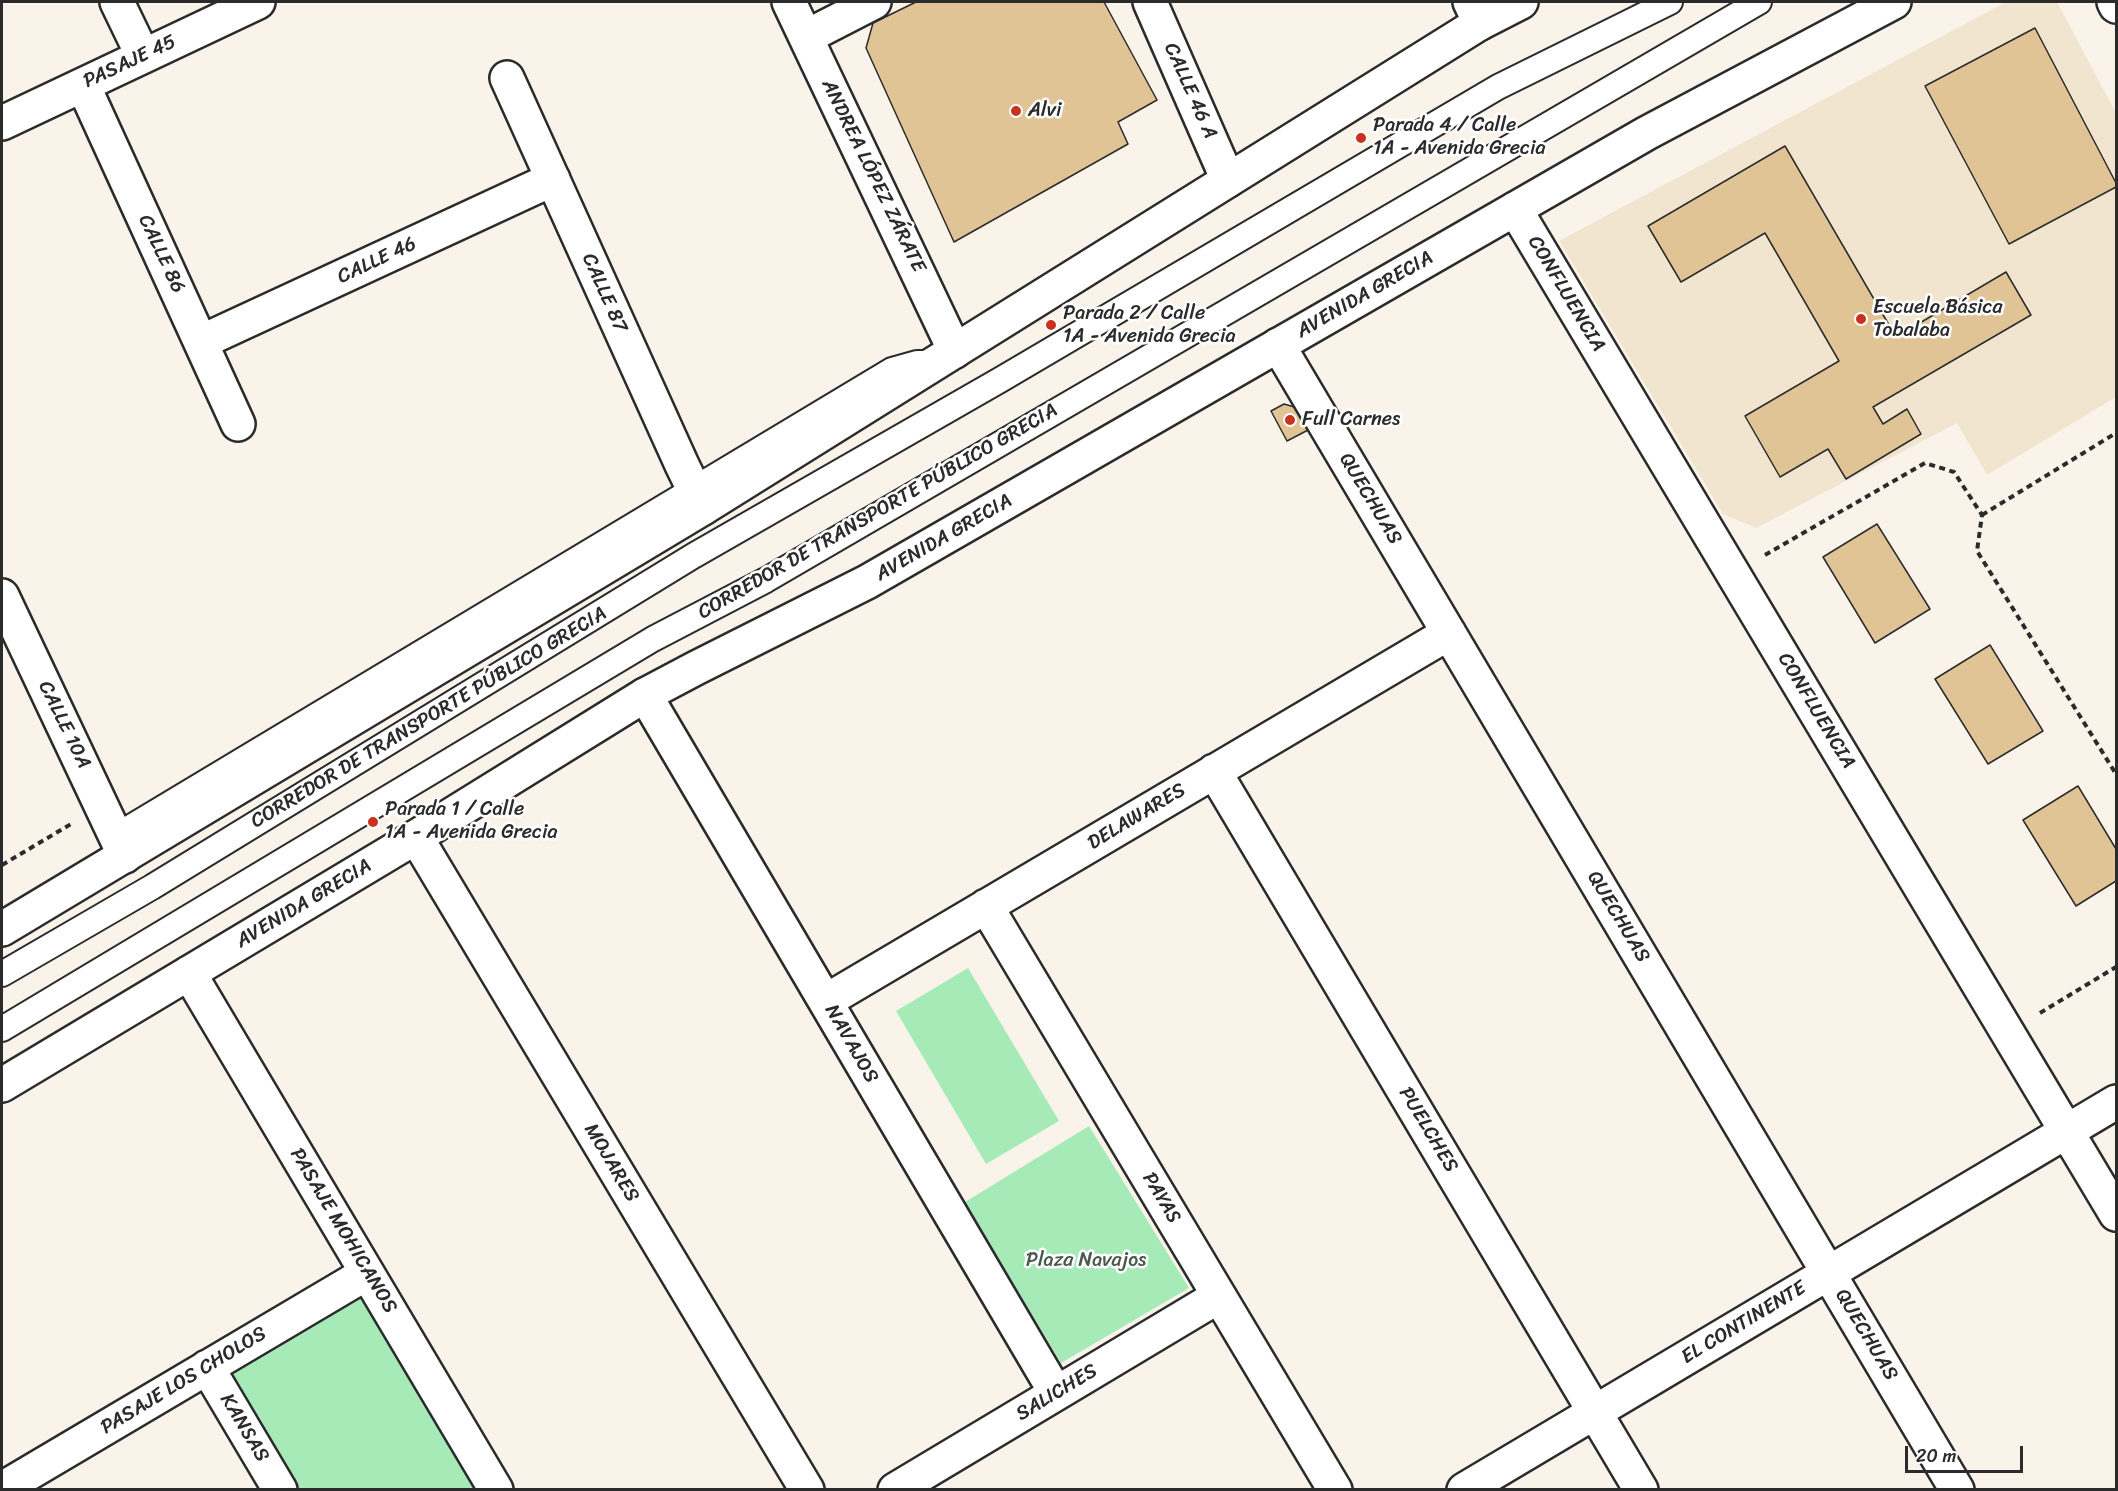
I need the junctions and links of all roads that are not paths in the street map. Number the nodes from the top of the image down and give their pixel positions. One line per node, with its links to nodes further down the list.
1 (117, 2): 14 (street)
2 (258, 2): 14 (street, PASAJE 45)
3 (789, 2): 13 (street, ANDREA LÓPEZ ZÁRATE)
4 (874, 2): 13 (street)
5 (1150, 2): 19 (street, CALLE 46 A)
6 (1521, 2): 12 (street)
7 (1670, 2): 35 (lane, CORREDOR DE TRANSPORTE PÚBLICO GRECIA)
8 (1759, 2): 37 (lane, CORREDOR DE TRANSPORTE PÚBLICO GRECIA)
9 (1894, 2): 20 (street, AVENIDA GRECIA)
10 (2114, 2): 11 (street)
11 (2116, 6)
12 (1475, 12): 19 (street)
13 (806, 37): 23 (street, ANDREA LÓPEZ ZÁRATE)
14 (143, 56): 16 (street, PASAJE 45)
15 (507, 78): 18 (street, CALLE 87)
16 (83, 85): 17 (street, PASAJE 45); 21 (street, CALLE 86)
17 (2, 123)
18 (553, 179): 21 (street, CALLE 46); 25 (street, CALLE 87)
19 (1228, 180): 23 (street)
20 (1515, 209): 22 (street, AVENIDA GRECIA); 40 (street, CONFLUENCIA)
21 (201, 342): 24 (street, CALLE 86)
22 (1278, 345): 27 (street, QUECHUAS); 28 (street, AVENIDA GRECIA)
23 (945, 357): 25 (street)
24 (238, 424)
25 (699, 498): 31 (street)
26 (2, 596): 31 (street, CALLE 10A)
27 (1449, 633): 29 (street, DELAWARES); 43 (street, QUECHUAS)
28 (645, 695): 30 (street, AVENIDA GRECIA); 36 (street, NAVAJOS)
29 (1214, 771): 32 (street, DELAWARES); 47 (street, PUELCHES)
30 (416, 837): 34 (street, AVENIDA GRECIA); 51 (street, MOJARES)
31 (120, 846): 33 (street)
32 (986, 906): 36 (street, DELAWARES); 44 (street, PAYAS)
33 (2, 929)
34 (189, 973): 38 (street, AVENIDA GRECIA); 42 (street, PASAJE MOHICANOS)
35 (2, 974)
36 (826, 1001): 46 (street, NAVAJOS)
37 (2, 1029)
38 (2, 1085)
39 (2116, 1102): 40 (street, EL CONTINENTE)
40 (2067, 1131): 41 (street, CONFLUENCIA); 43 (street, EL CONTINENTE)
41 (2116, 1214)
42 (367, 1273): 45 (street, PASAJE LOS CHOLOS); 50 (street, PASAJE MOHICANOS)
43 (1828, 1273): 47 (street, EL CONTINENTE); 56 (street, QUECHUAS)
44 (1219, 1296): 46 (street, SALICHES); 53 (street, PAYAS)
45 (207, 1367): 48 (street, PASAJE LOS CHOLOS); 49 (street, KANSAS)
46 (1056, 1393): 52 (street, SALICHES)
47 (1595, 1412): 54 (street, EL CONTINENTE); 55 (street, PUELCHES)
48 (2, 1489)
49 (280, 1490)
50 (496, 1490)
51 (807, 1490)
52 (895, 1490)
53 (1335, 1490)
54 (1464, 1490)
55 (1641, 1490)
56 (1957, 1490)

